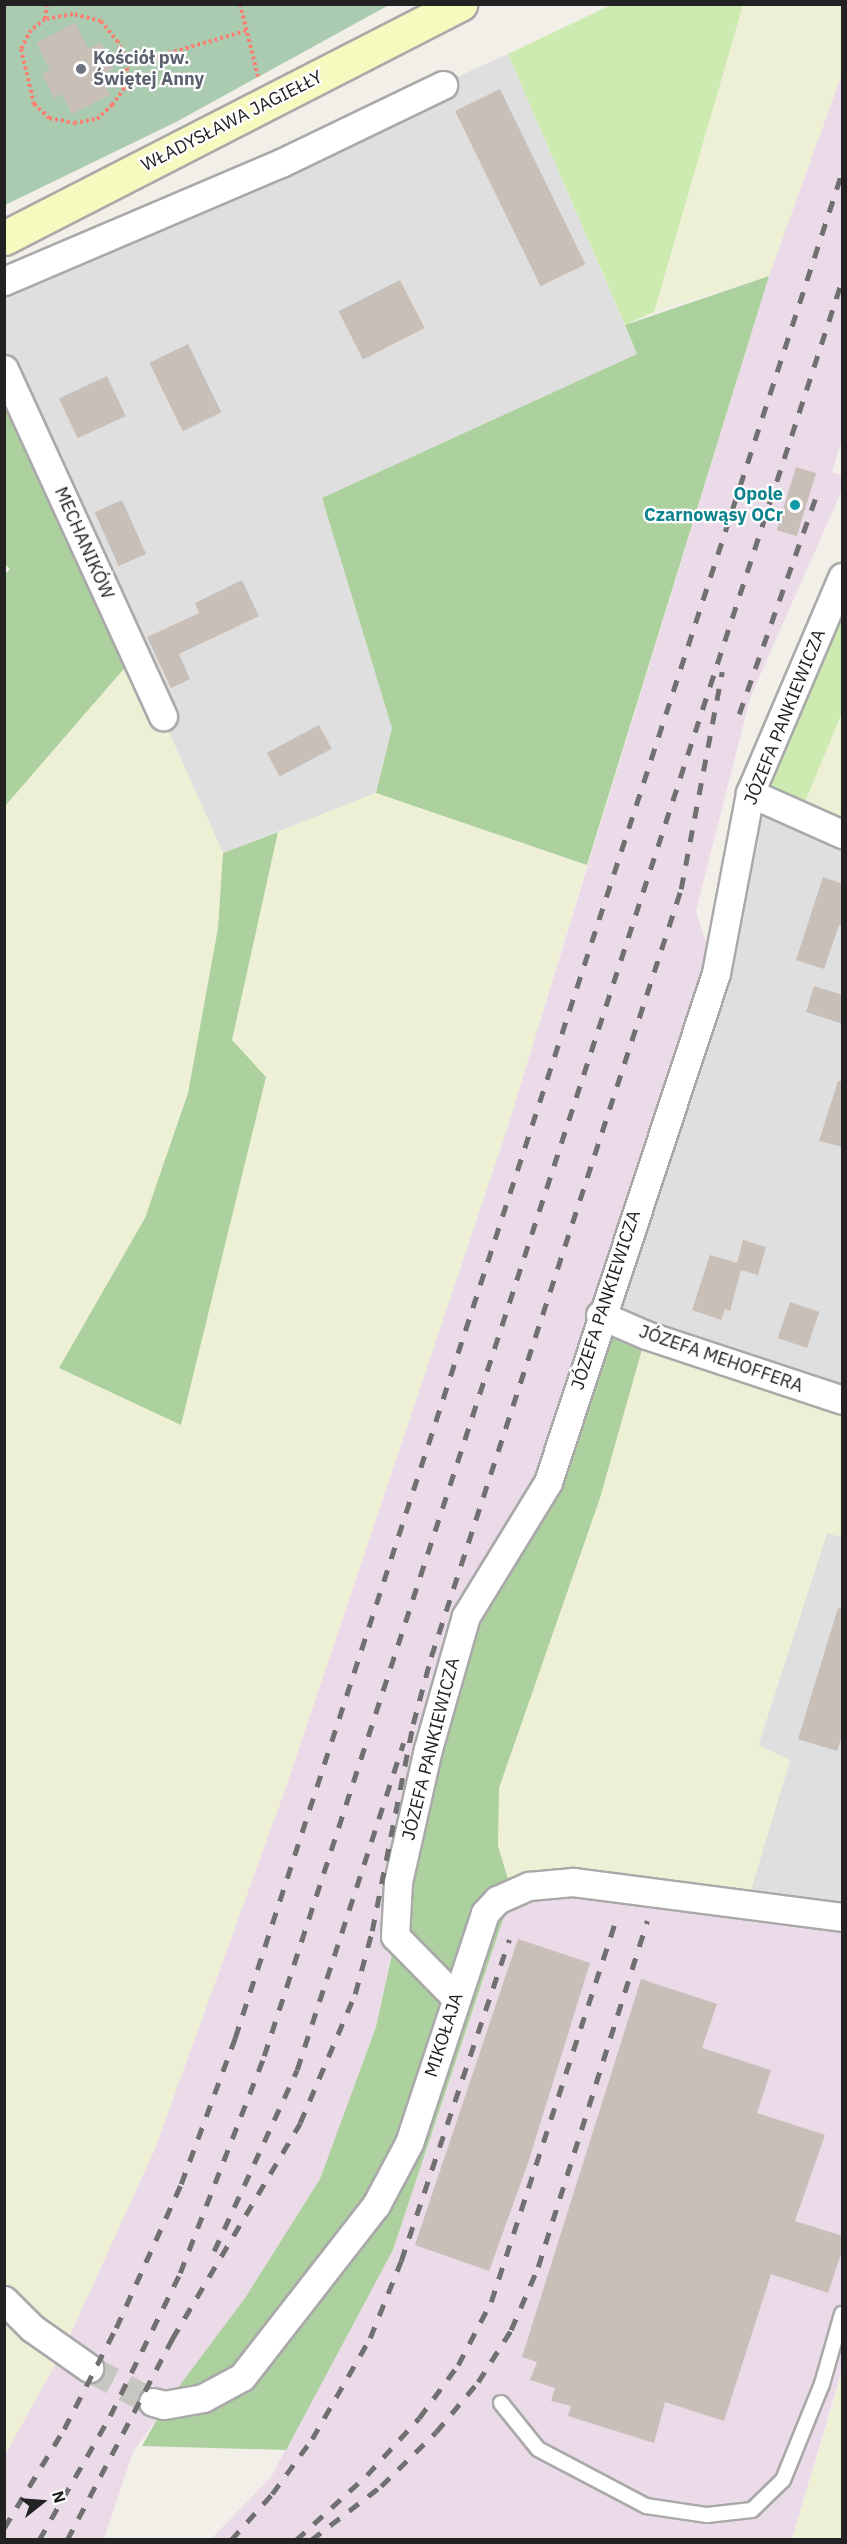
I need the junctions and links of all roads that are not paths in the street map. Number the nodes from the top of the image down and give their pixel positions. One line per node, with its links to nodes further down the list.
1 (460, 4): 3 (street, WŁADYSŁAWA JAGIEŁŁY)
2 (443, 86): 4 (street)
3 (4, 238)
4 (4, 281)
5 (4, 369): 7 (street, MECHANIKÓW)
6 (843, 577): 8 (street, JÓZEFA PANKIEWICZA)
7 (163, 716)
8 (750, 793): 9 (street); 10 (street, JÓZEFA PANKIEWICZA)
9 (843, 834)
10 (600, 1315): 11 (street, JÓZEFA MEHOFFERA); 13 (street, JÓZEFA PANKIEWICZA)
11 (843, 1400)
12 (843, 1917): 13 (street, MIKOŁAJA)
13 (456, 1998): 17 (street, MIKOŁAJA)
14 (4, 2300): 16 (street)
15 (843, 2314): 18 (lane)
16 (89, 2368)
17 (153, 2402)
18 (501, 2403)

